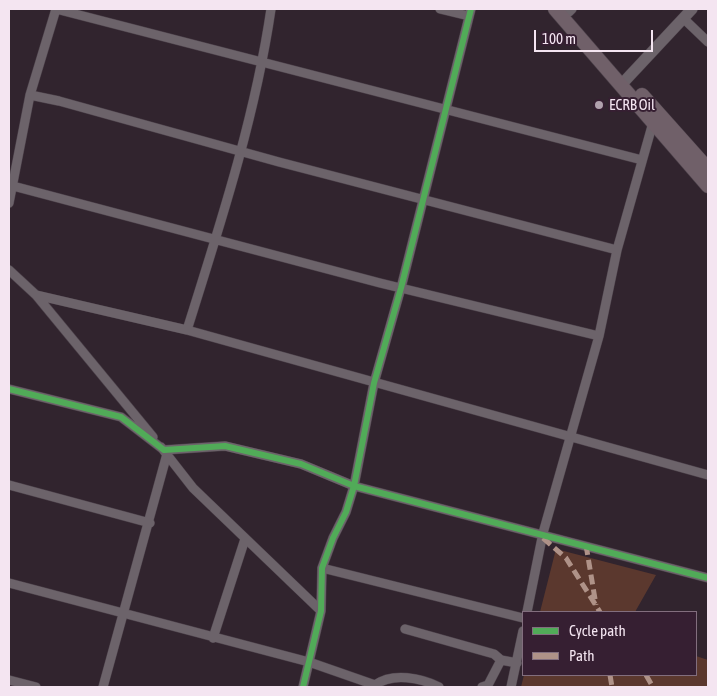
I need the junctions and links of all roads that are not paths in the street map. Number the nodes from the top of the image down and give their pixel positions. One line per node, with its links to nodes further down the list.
1 (56, 9): 10 (street); 12 (street)
2 (271, 9): 10 (street)
3 (440, 9): 7 (street)
4 (555, 9): 11 (main road)
5 (692, 9): 8 (street)
6 (569, 10): 11 (main road)
7 (470, 13): 13 (street)
8 (684, 19): 9 (street); 11 (street)
9 (708, 42)
10 (263, 62): 13 (street); 15 (street)
11 (624, 81): 14 (main road)
12 (30, 95): 15 (street); 18 (street)
13 (447, 110): 16 (street); 20 (street)
14 (655, 117): 16 (street); 17 (main road); 19 (main road)
15 (239, 150): 20 (street); 22 (street)
16 (642, 160): 23 (street)
17 (708, 169)
18 (13, 186): 21 (street); 22 (street)
19 (708, 186)
20 (424, 200): 23 (street); 25 (street)
21 (9, 203)
22 (215, 239): 25 (street); 27 (street)
23 (617, 250): 28 (street)
24 (10, 276): 26 (street)
25 (401, 288): 28 (street); 29 (street)
26 (36, 295): 27 (street); 32 (street)
27 (187, 330): 29 (street)
28 (598, 336): 31 (street)
29 (374, 383): 31 (street); 35 (street)
30 (9, 389): 32 (street)
31 (571, 438): 33 (street); 37 (street)
32 (165, 452): 35 (street); 36 (street); 38 (street)
33 (708, 475)
34 (9, 485): 36 (street)
35 (354, 486): 37 (street); 39 (street)
36 (150, 523): 44 (street)
37 (544, 533): 40 (street); 43 (street)
38 (245, 539): 42 (street); 48 (street)
39 (322, 568): 42 (street); 45 (street)
40 (708, 578)
41 (9, 583): 44 (street)
42 (321, 611): 50 (street)
43 (527, 611)
44 (123, 614): 48 (street); 54 (street)
45 (522, 618)
46 (405, 629): 49 (street)
47 (522, 636): 51 (street)
48 (213, 638): 50 (street)
49 (501, 660): 51 (street); 57 (street)
50 (310, 662): 55 (street); 56 (street)
51 (517, 663): 58 (street)
52 (9, 680): 53 (street)
53 (36, 687)
54 (103, 687)
55 (302, 687)
56 (439, 687)
57 (482, 687)
58 (512, 687)

